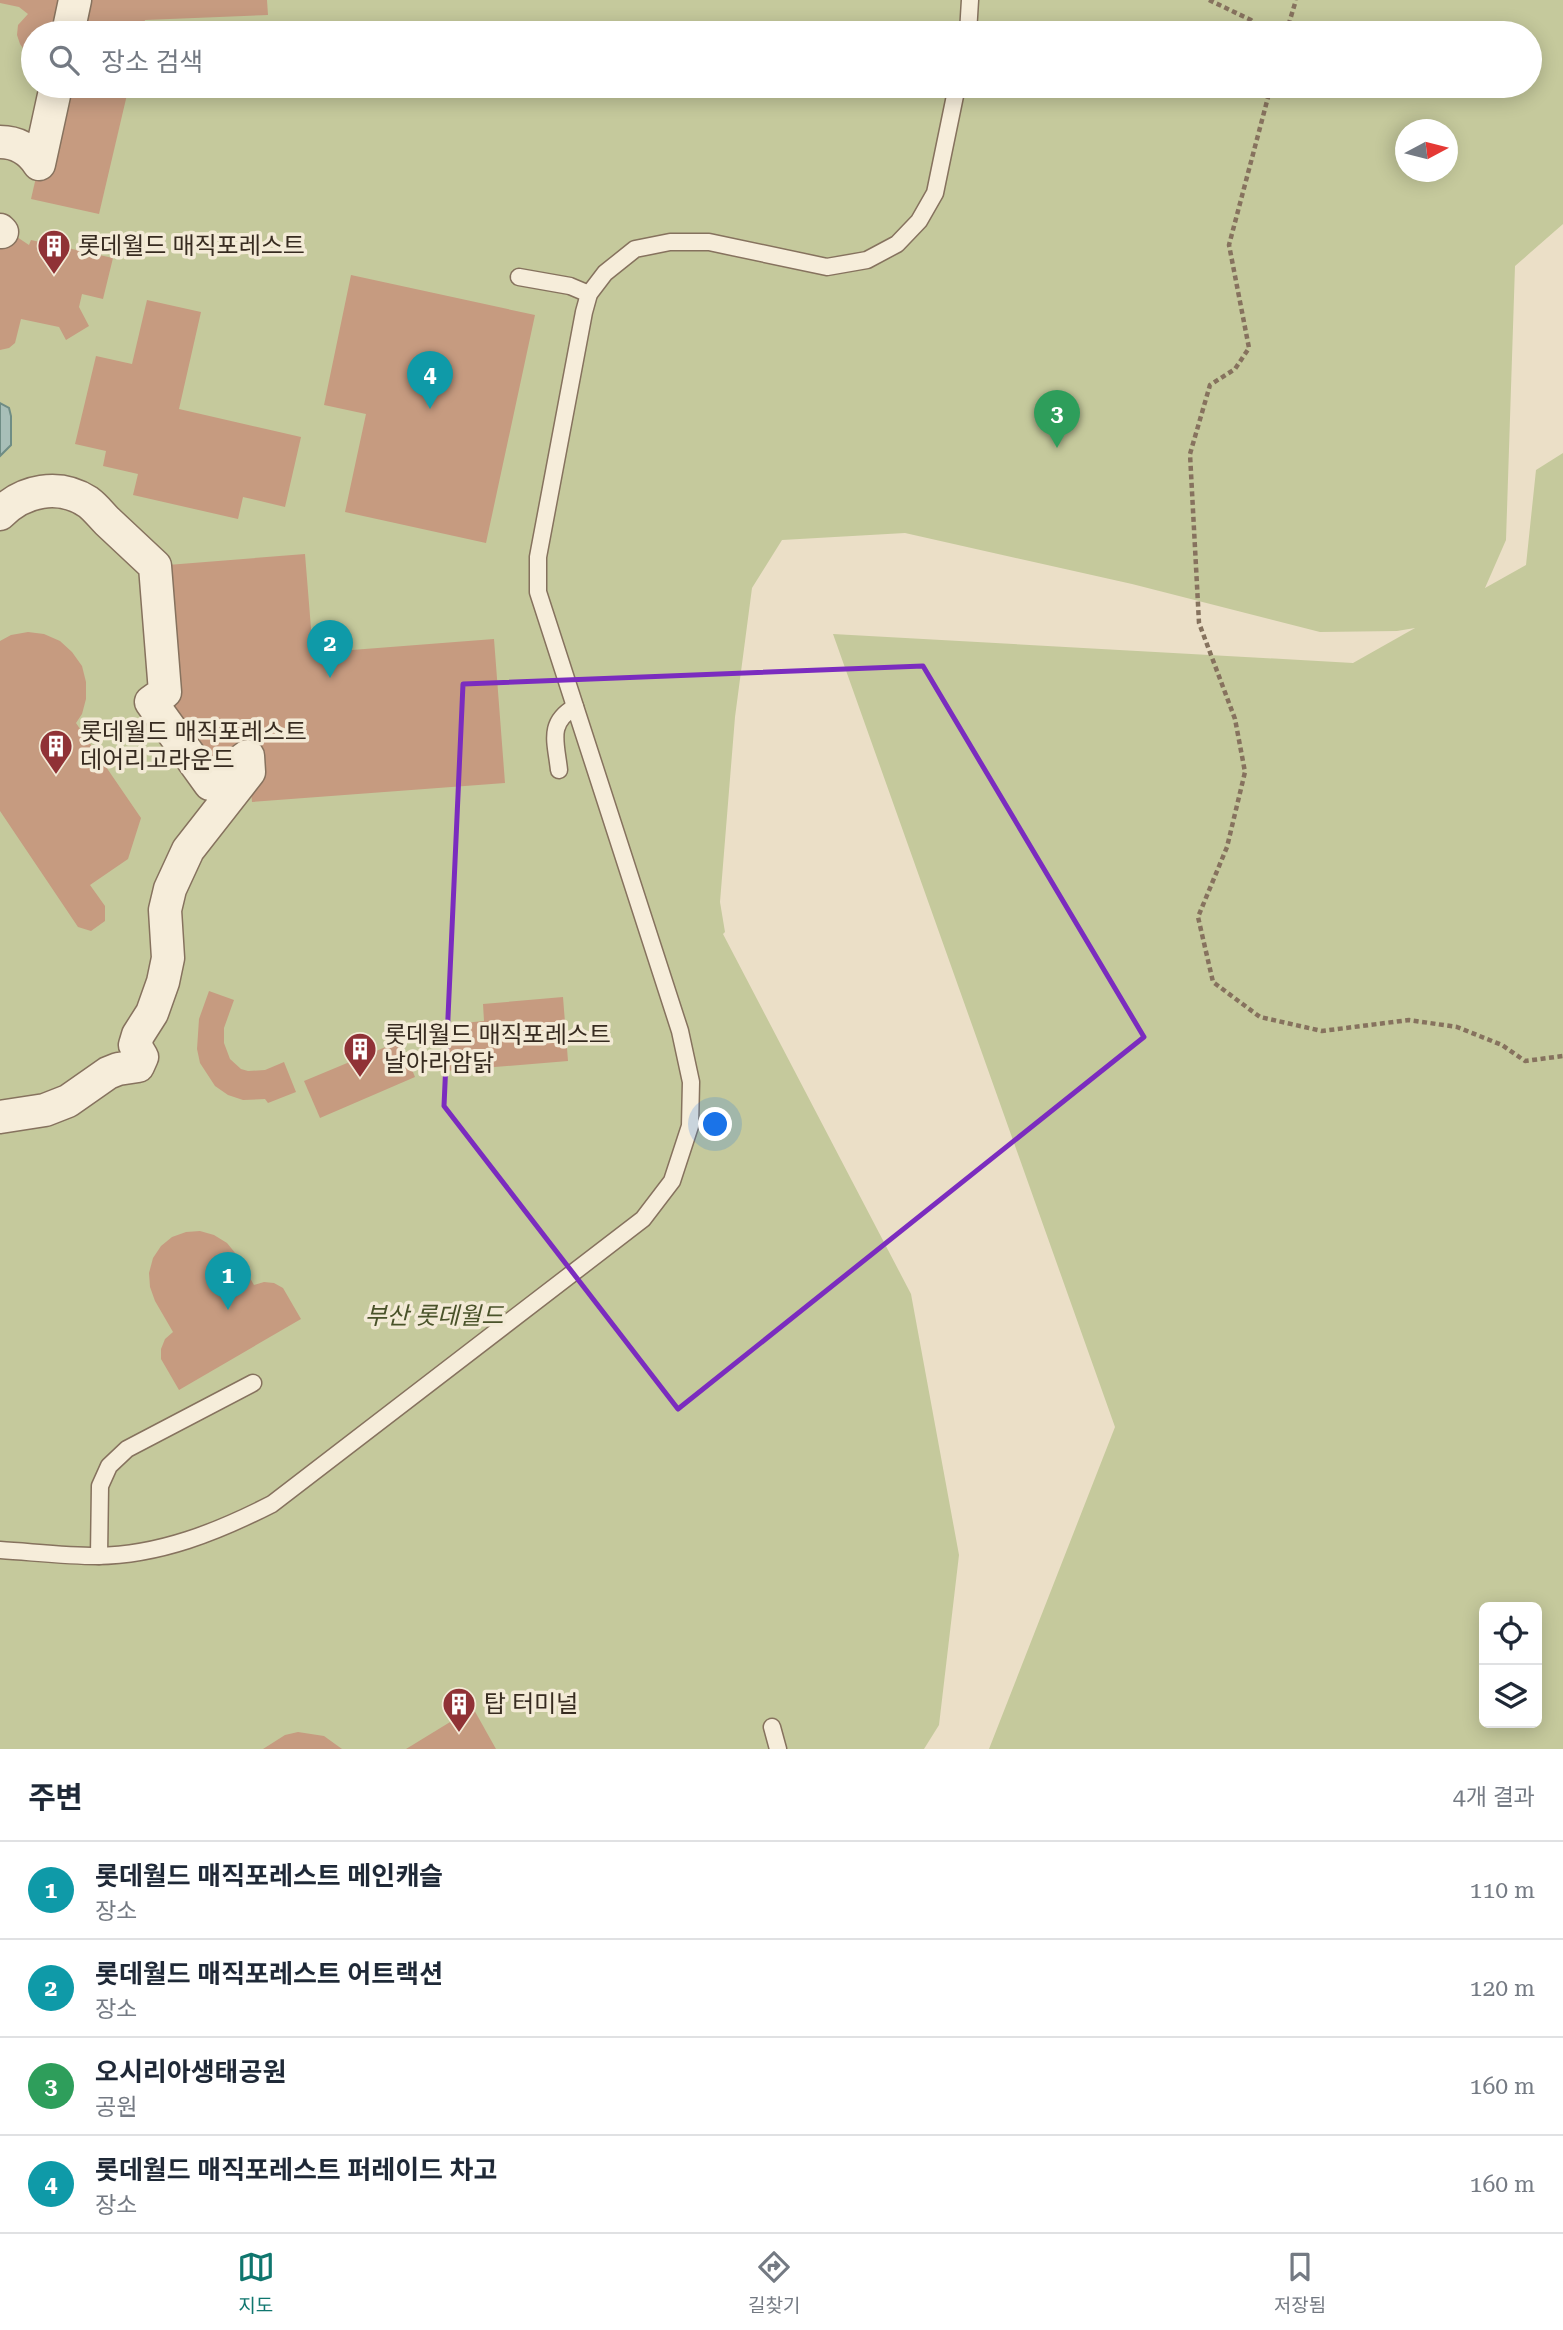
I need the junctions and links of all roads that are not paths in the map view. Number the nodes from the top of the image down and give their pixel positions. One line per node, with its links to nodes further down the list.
1 (75, 0): 3 (street)
2 (970, 0): 4 (lane)
3 (71, 21)
4 (969, 21)
5 (53, 98): 7 (street)
6 (954, 98): 9 (lane)
7 (0, 142)
8 (519, 277): 9 (lane)
9 (589, 294): 11 (lane)
10 (0, 514): 13 (street)
11 (575, 707): 12 (lane); 16 (lane)
12 (559, 770)
13 (0, 1116)
14 (253, 1383): 16 (lane)
15 (0, 1550): 16 (lane)
16 (99, 1556)
17 (772, 1727): 18 (lane)
18 (778, 1749)

